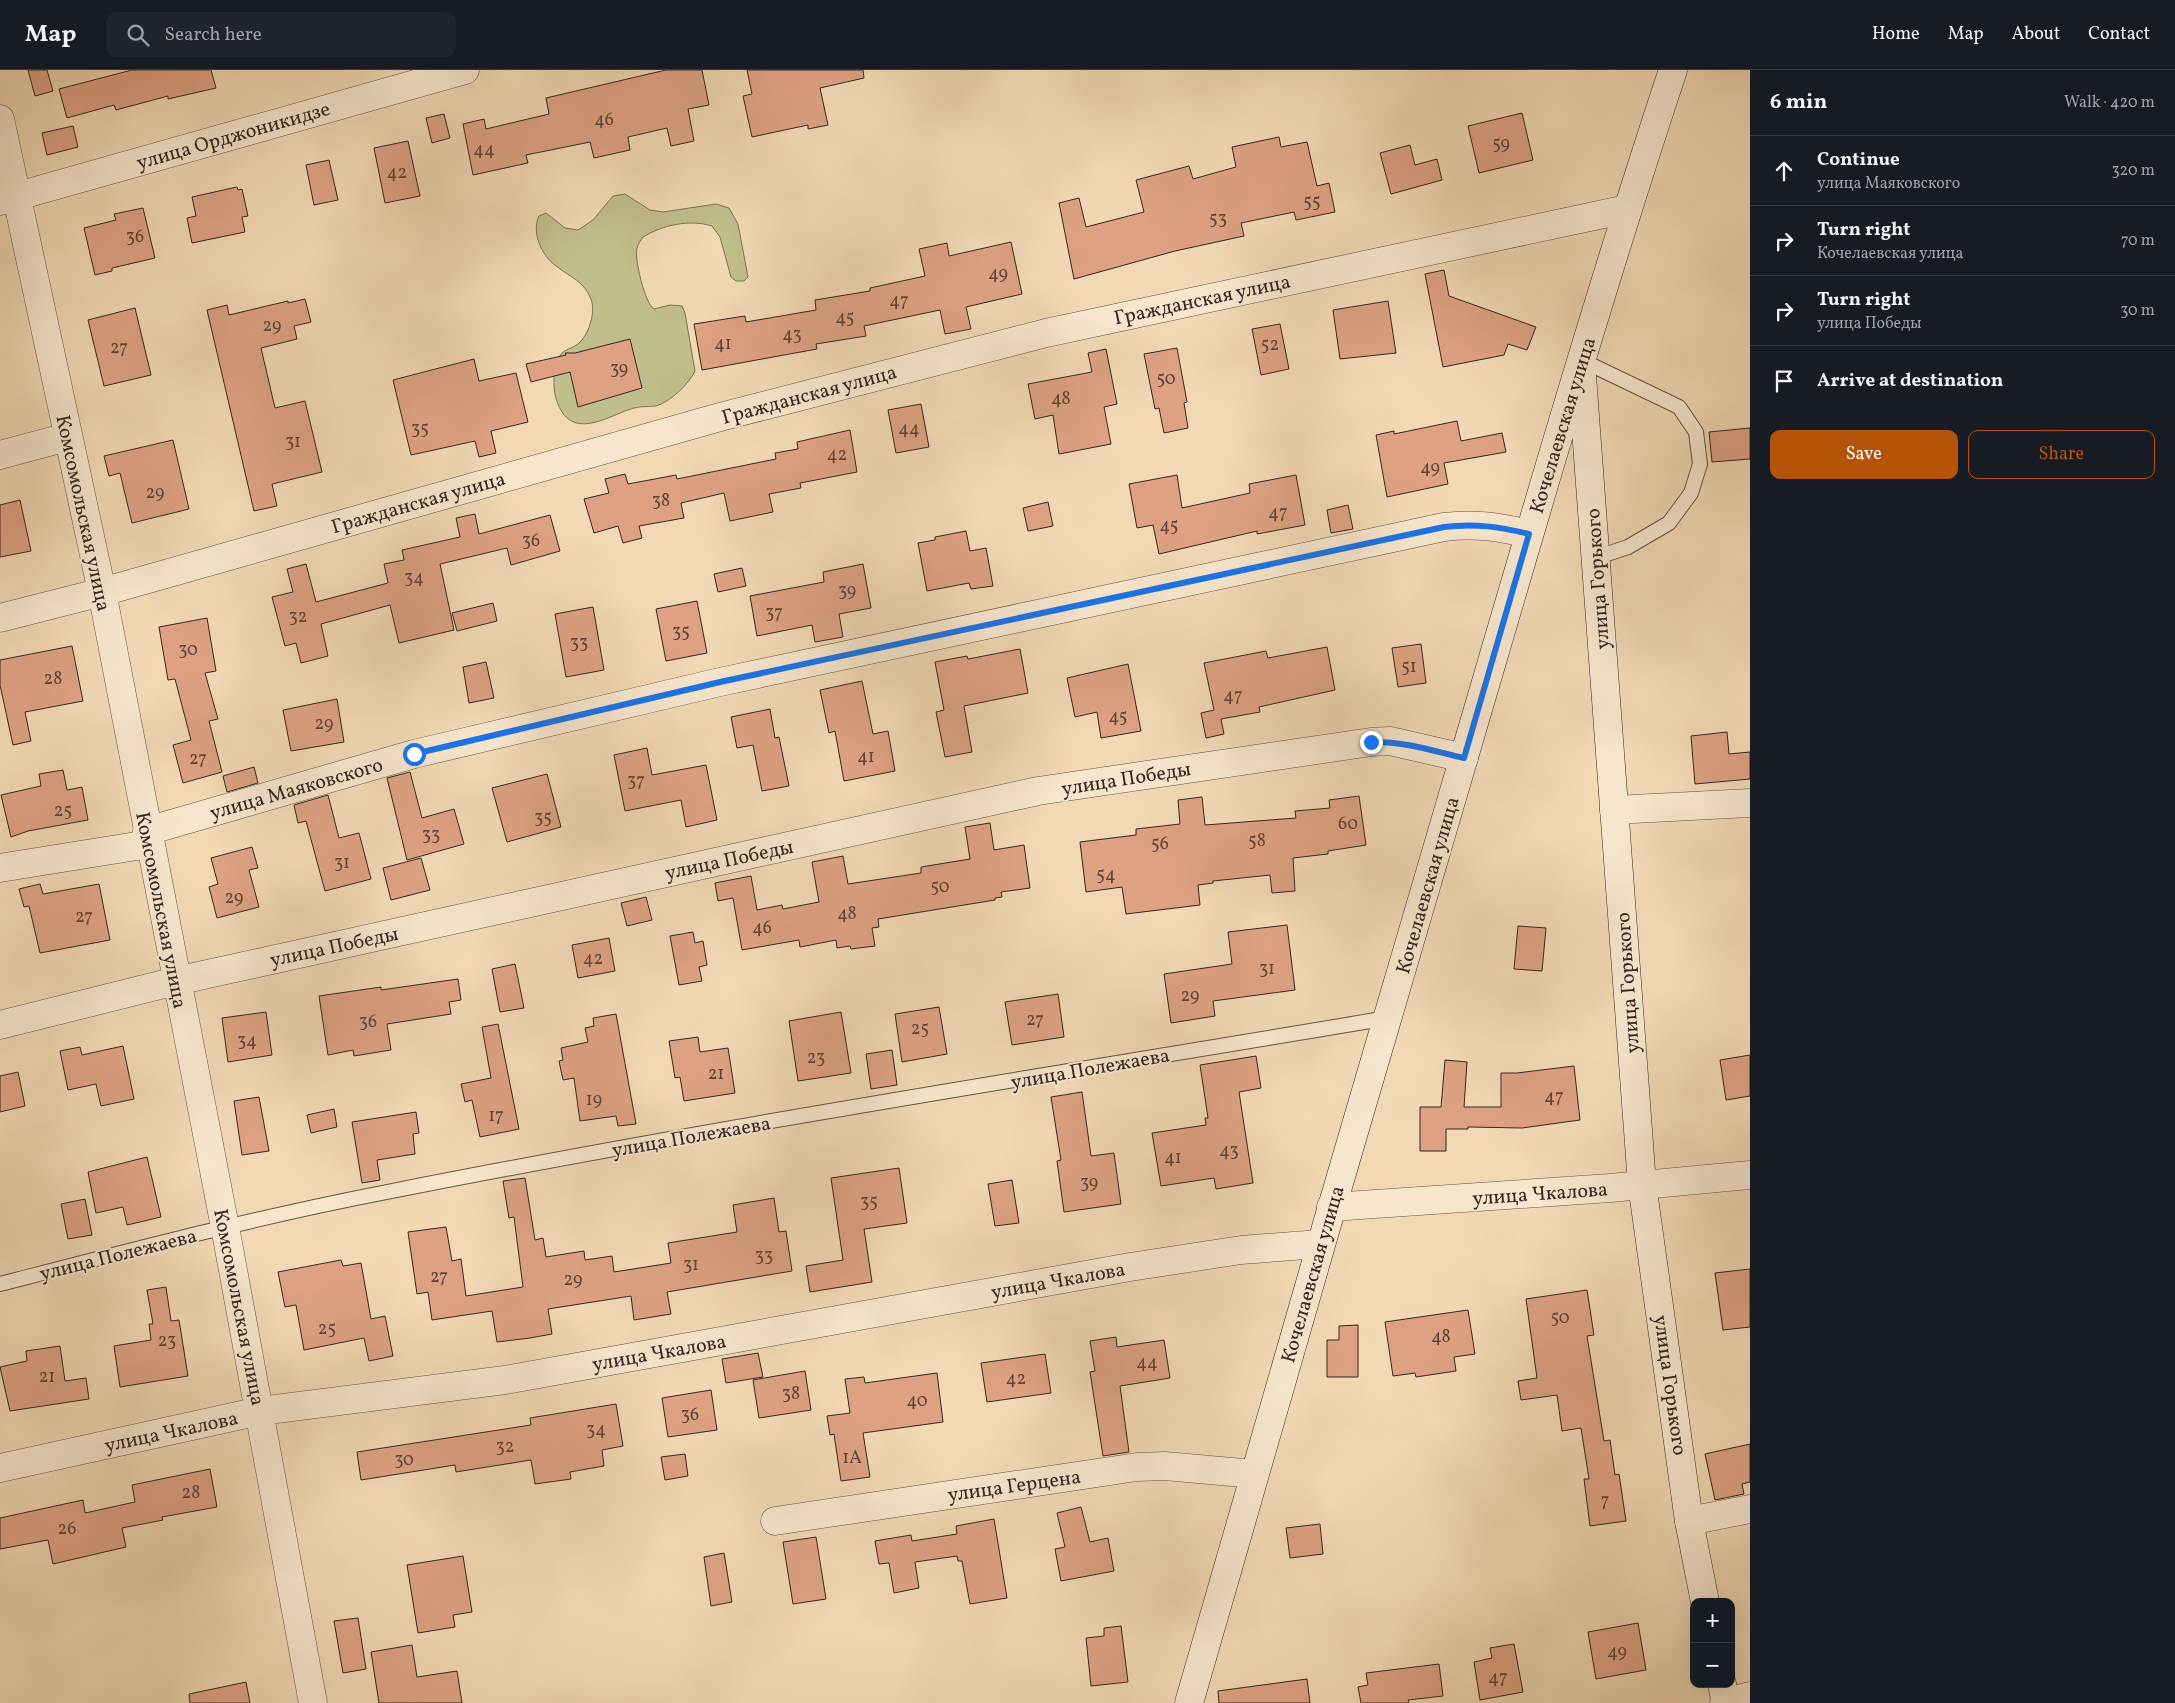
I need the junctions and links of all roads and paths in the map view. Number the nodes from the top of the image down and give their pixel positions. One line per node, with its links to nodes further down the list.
1 (465, 70): 4 (street, улица Орджоникидзе)
2 (1673, 70): 5 (street, Кочелаевская улица)
3 (0, 119): 4 (street, Комсомольская улица)
4 (9, 198): 7 (street, Комсомольская улица)
5 (1627, 209): 6 (street, Кочелаевская улица); 11 (street, Гражданская улица)
6 (1581, 360): 9 (street, Кочелаевская улица); 10 (street, улица Горького); 10 (lane)
7 (67, 437): 8 (street); 11 (street, Комсомольская улица)
8 (0, 456)
9 (1529, 534): 13 (street, Кочелаевская улица); 16 (street, улица Маяковского)
10 (1595, 558): 15 (street, улица Горького)
11 (102, 592): 12 (street, Гражданская улица); 16 (street, Комсомольская улица)
12 (0, 618)
13 (1464, 758): 18 (street, улица Победы); 19 (street, Кочелаевская улица)
14 (1750, 803): 15 (street)
15 (1614, 810): 22 (street, улица Горького)
16 (148, 837): 17 (street, улица Маяковского); 18 (street, Комсомольская улица)
17 (0, 868)
18 (176, 981): 20 (street, улица Победы); 24 (street, Комсомольская улица)
19 (1388, 1018): 23 (street, Кочелаевская улица); 24 (lane, улица Полежаева)
20 (0, 1025)
21 (1750, 1175): 22 (street, улица Чкалова)
22 (1642, 1184): 23 (street, улица Чкалова); 32 (street, улица Горького)
23 (1331, 1207): 25 (street, Кочелаевская улица)
24 (225, 1227): 26 (lane, улица Полежаева); 27 (street, Комсомольская улица)
25 (1320, 1244): 27 (street, улица Чкалова); 29 (street, Кочелаевская улица)
26 (0, 1284)
27 (260, 1411): 28 (street, улица Чкалова); 36 (street, Комсомольская улица)
28 (0, 1468)
29 (1254, 1474): 31 (street, улица Герцена); 37 (street, Кочелаевская улица)
30 (1750, 1509): 32 (street)
31 (775, 1521)
32 (1690, 1521): 33 (street, улица Горького)
33 (1705, 1598)
34 (1723, 1688): 38 (street)
35 (1750, 1696): 38 (street)
36 (313, 1703)
37 (1189, 1703)
38 (1725, 1703)

